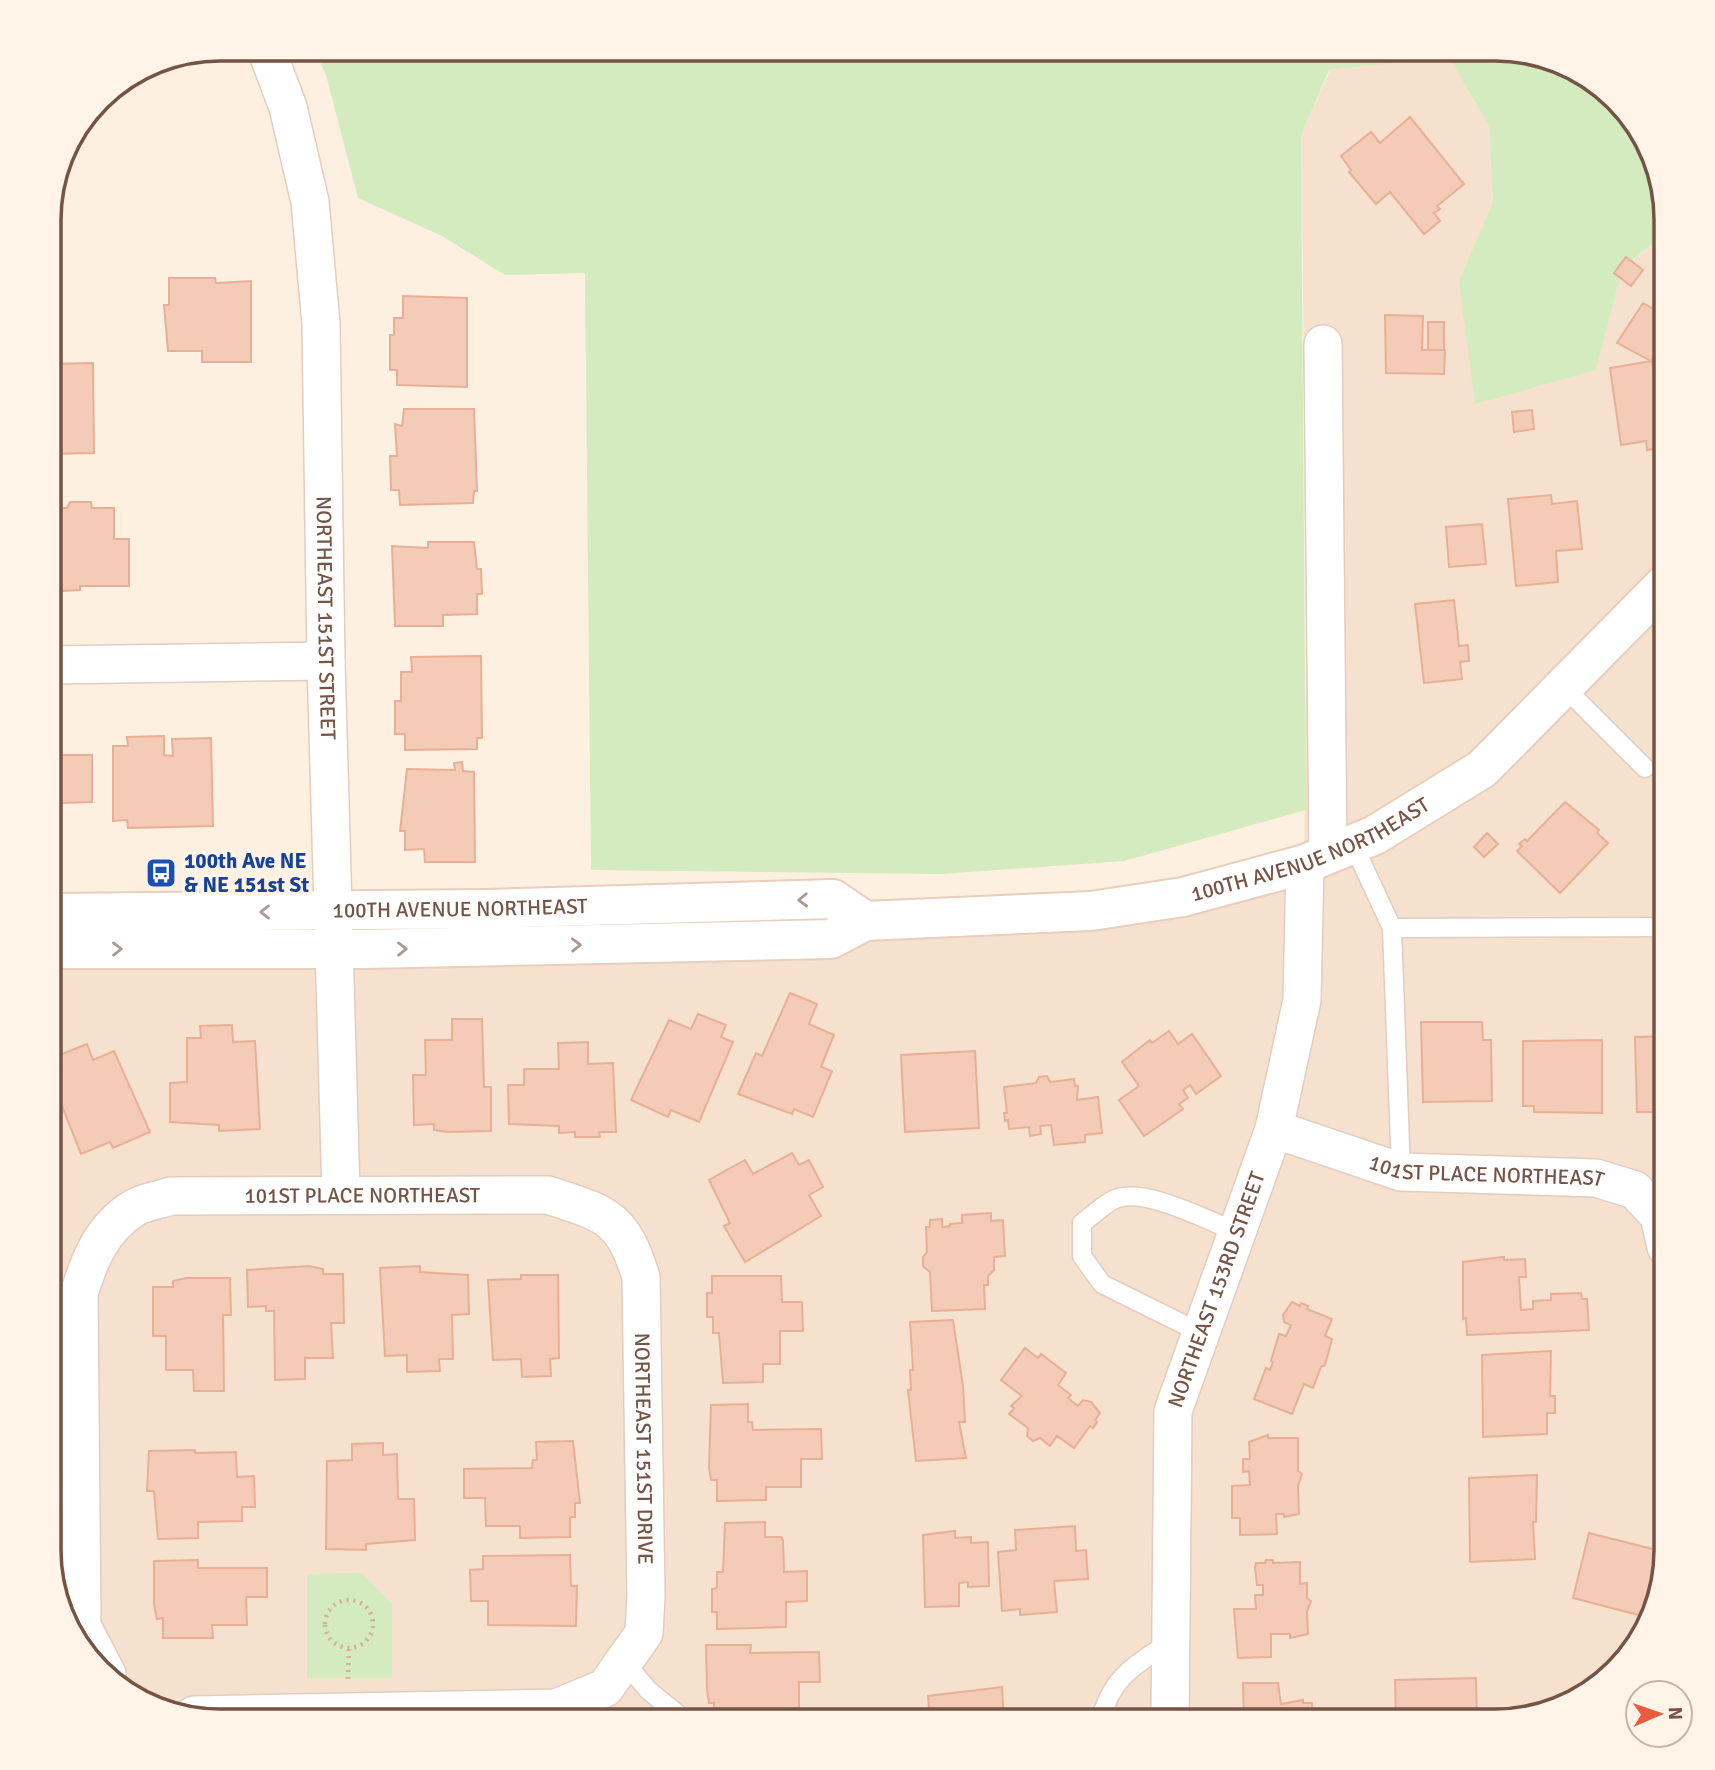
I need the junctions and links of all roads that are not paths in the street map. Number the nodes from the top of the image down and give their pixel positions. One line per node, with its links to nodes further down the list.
1 (271, 61): 4 (street, NORTHEAST 151ST STREET)
2 (1323, 344): 8 (street, NORTHEAST 153RD STREET)
3 (1654, 595): 6 (main road, 100TH AVENUE NORTHEAST)
4 (326, 661): 5 (street); 9 (street, NORTHEAST 151ST STREET)
5 (62, 665)
6 (1564, 687): 7 (lane); 8 (main road, 100TH AVENUE NORTHEAST)
7 (1645, 768)
8 (1328, 854): 11 (main road, 100TH AVENUE NORTHEAST); 13 (lane); 16 (street, NORTHEAST 153RD STREET)
9 (333, 911): 10 (main road, 100TH AVENUE NORTHEAST, one-way to 10); 11 (main road, 100TH AVENUE NORTHEAST, one-way to 9); 15 (street, NORTHEAST 151ST STREET)
10 (61, 913)
11 (864, 921): 15 (main road, 100TH AVENUE NORTHEAST, one-way to 11)
12 (1654, 927): 13 (lane)
13 (1392, 928): 17 (lane)
14 (61, 949): 15 (main road, 100TH AVENUE NORTHEAST, one-way to 15)
15 (334, 949): 18 (street, NORTHEAST 151ST STREET)
16 (1274, 1129): 17 (street, 101ST PLACE NORTHEAST); 21 (street, NORTHEAST 153RD STREET)
17 (1401, 1172): 19 (street, 101ST PLACE NORTHEAST)
18 (341, 1194): 20 (street, 101ST PLACE NORTHEAST); 23 (street, 101ST PLACE NORTHEAST)
19 (1654, 1211)
20 (623, 1232): 25 (street, NORTHEAST 151ST DRIVE)
21 (1237, 1233): 22 (street, NORTHEAST 153RD STREET); 22 (lane)
22 (1201, 1333): 24 (street, NORTHEAST 153RD STREET)
23 (89, 1639)
24 (1171, 1641): 28 (lane); 29 (street, NORTHEAST 153RD STREET)
25 (625, 1662): 26 (street, NORTHEAST 151ST DRIVE); 27 (lane)
26 (504, 1709)
27 (671, 1709)
28 (1104, 1709)
29 (1170, 1709)

